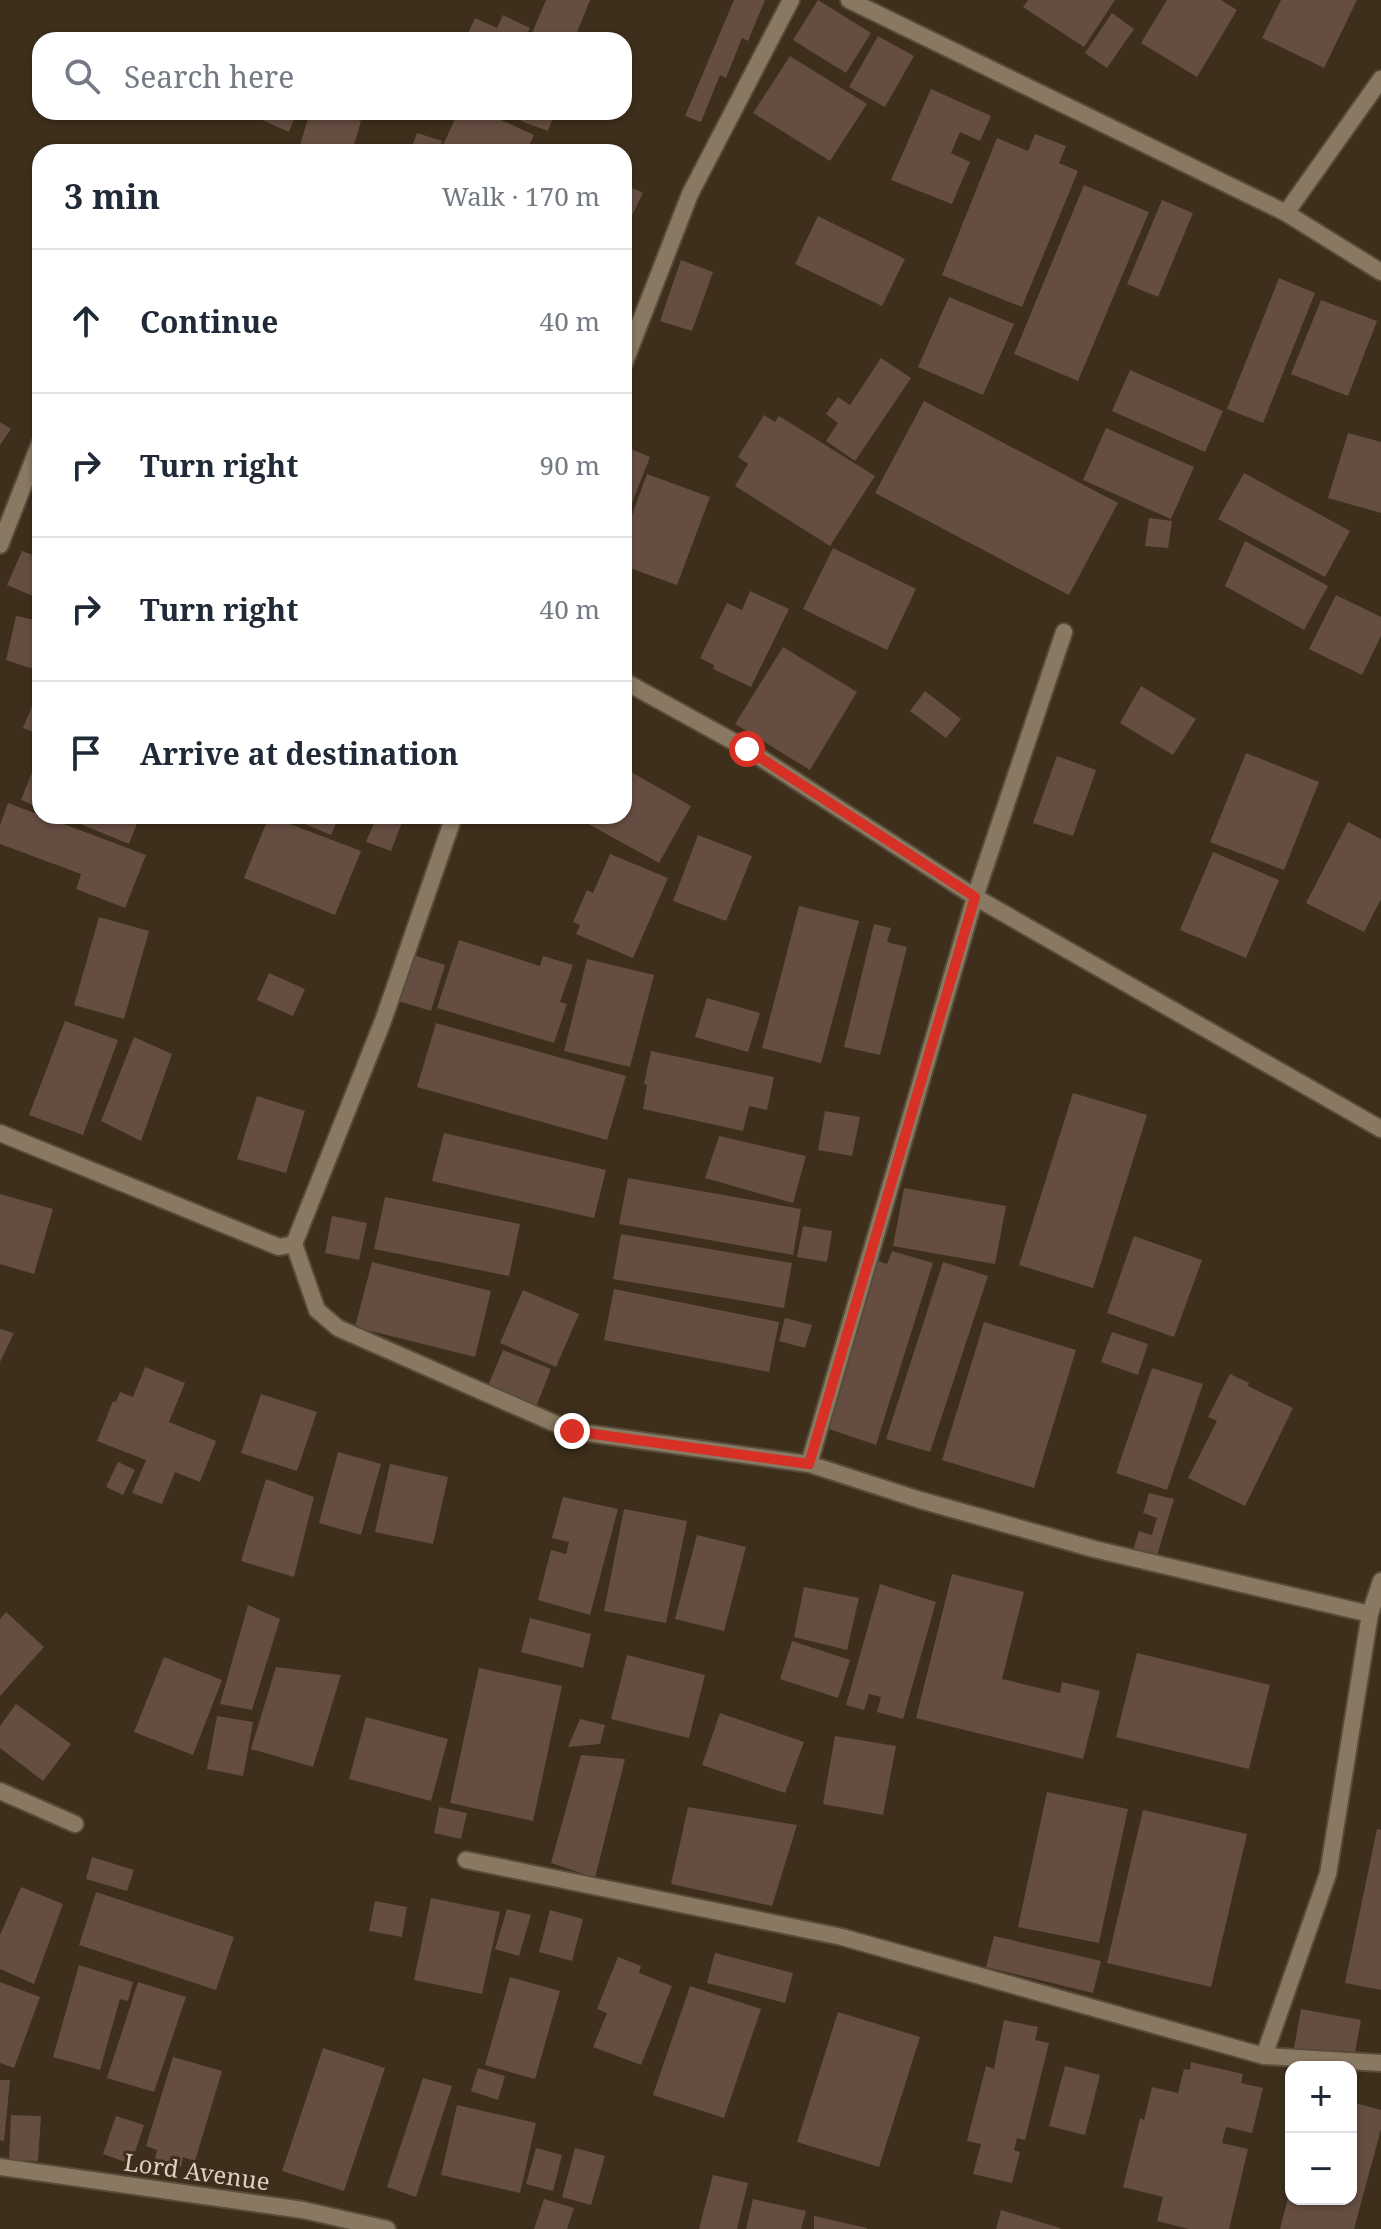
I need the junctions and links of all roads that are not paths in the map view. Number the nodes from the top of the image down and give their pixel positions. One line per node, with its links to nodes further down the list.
1 (791, 0): 6 (street)
2 (849, 0): 4 (street)
3 (1381, 79): 4 (street)
4 (1286, 213): 5 (street)
5 (1381, 272)
6 (632, 343)
7 (32, 463): 8 (street)
8 (0, 545)
9 (1064, 632): 12 (street)
10 (632, 685): 12 (street)
11 (451, 824): 15 (street)
12 (975, 897): 13 (street); 16 (street)
13 (1381, 1129)
14 (0, 1133): 15 (street)
15 (294, 1244): 16 (street)
16 (809, 1464): 18 (street)
17 (1381, 1581): 18 (street)
18 (1370, 1614): 22 (street)
19 (0, 1791): 20 (street)
20 (75, 1824)
21 (466, 1860): 22 (street)
22 (1264, 2056): 23 (street)
23 (1381, 2063)
24 (0, 2167): 25 (street, Lord Avenue)
25 (387, 2229)

